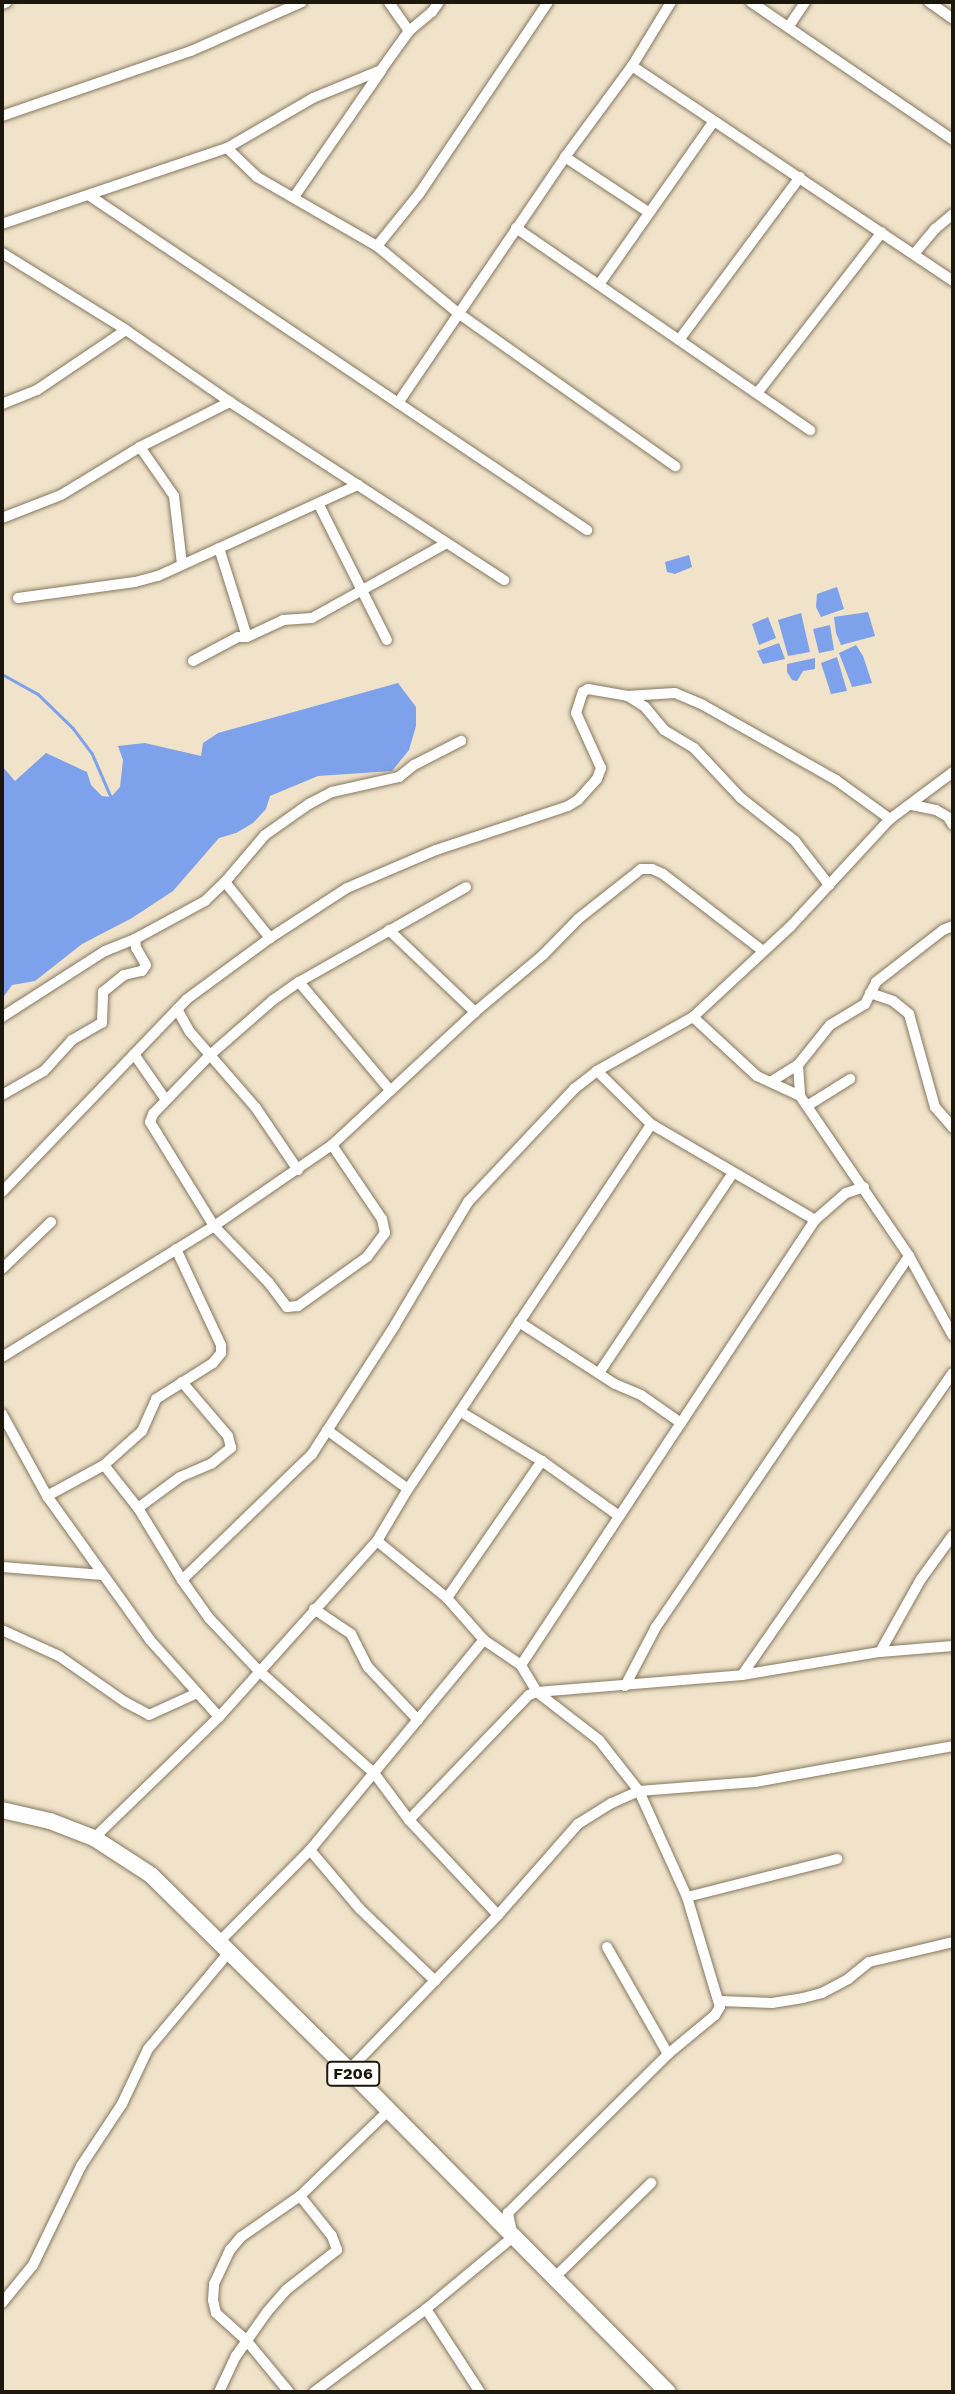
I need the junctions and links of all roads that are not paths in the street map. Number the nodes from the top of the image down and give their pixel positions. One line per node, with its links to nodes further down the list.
1 (7, 2): 10 (street)
2 (302, 2): 16 (street)
3 (389, 2): 13 (street)
4 (439, 2): 13 (street)
5 (548, 2): 29 (street)
6 (671, 2): 14 (street)
7 (751, 2): 12 (street)
8 (805, 2): 12 (street)
9 (929, 2): 11 (street)
10 (2, 4)
11 (953, 19)
12 (789, 26): 18 (street)
13 (409, 31): 15 (street)
14 (632, 66): 17 (street); 20 (street)
15 (381, 70): 19 (street); 23 (street)
16 (2, 116)
17 (714, 121): 21 (street); 24 (street)
18 (953, 140)
19 (227, 148): 22 (street); 23 (street)
20 (565, 157): 24 (street); 27 (street)
21 (800, 177): 28 (street); 36 (street)
22 (90, 196): 26 (street); 39 (street)
23 (294, 197): 29 (street)
24 (649, 212): 33 (street)
25 (953, 214): 31 (street)
26 (2, 224)
27 (516, 228): 33 (street); 34 (street)
28 (882, 232): 31 (street); 37 (street)
29 (377, 246): 34 (street)
30 (2, 253): 35 (street)
31 (914, 254): 32 (street)
32 (953, 281)
33 (600, 283): 36 (street)
34 (458, 313): 39 (street); 43 (street)
35 (126, 330): 38 (street); 40 (street)
36 (680, 340): 37 (street)
37 (758, 392): 41 (street)
38 (230, 402): 42 (street); 44 (street)
39 (398, 403): 47 (street)
40 (2, 404)
41 (810, 430)
42 (140, 447): 46 (street); 50 (street)
43 (675, 466)
44 (358, 485): 45 (street); 48 (street)
45 (318, 505): 49 (street); 52 (street)
46 (2, 519)
47 (587, 530)
48 (447, 543): 51 (street); 52 (street)
49 (219, 548): 50 (street); 54 (street)
50 (182, 565): 53 (street)
51 (504, 580)
52 (363, 591): 54 (street); 55 (street)
53 (18, 597)
54 (247, 637): 56 (street)
55 (387, 640)
56 (193, 661)
57 (626, 696): 61 (street); 64 (street); 68 (street)
58 (461, 741): 63 (street)
59 (953, 772): 60 (street)
60 (912, 805): 61 (street); 62 (street)
61 (890, 819): 64 (street)
62 (953, 825)
63 (225, 882): 68 (street); 69 (street)
64 (829, 885): 70 (street)
65 (466, 887): 67 (street)
66 (953, 926): 72 (street)
67 (389, 930): 71 (street); 74 (street)
68 (270, 937): 73 (street)
69 (135, 939): 75 (street); 84 (street)
70 (763, 951): 74 (street); 76 (street)
71 (299, 982): 78 (street); 83 (street)
72 (870, 993): 79 (street); 89 (street)
73 (177, 1009): 77 (street); 78 (street)
74 (475, 1012): 83 (street)
75 (2, 1017)
76 (693, 1017): 80 (street); 82 (street)
77 (134, 1054): 86 (street); 94 (street)
78 (210, 1055): 86 (street); 91 (street)
79 (798, 1065): 82 (street); 85 (street)
80 (597, 1071): 88 (street); 110 (street)
81 (850, 1079): 87 (street)
82 (772, 1081): 85 (street)
83 (390, 1090): 90 (street)
84 (2, 1095)
85 (800, 1096): 87 (street)
86 (166, 1100): 97 (street)
87 (807, 1106): 93 (street)
88 (651, 1124): 92 (street); 101 (street)
89 (953, 1128)
90 (332, 1145): 91 (street); 97 (street)
91 (298, 1170): 97 (street)
92 (733, 1172): 95 (street); 104 (street)
93 (864, 1187): 95 (street); 99 (street)
94 (2, 1192)
95 (815, 1220): 109 (street)
96 (51, 1222): 100 (street)
97 (214, 1226): 98 (street)
98 (176, 1249): 103 (street); 106 (street)
99 (909, 1256): 102 (street); 131 (street)
100 (2, 1269)
101 (519, 1322): 104 (street); 107 (street)
102 (953, 1336)
103 (2, 1356)
104 (599, 1373): 109 (street)
105 (953, 1373): 130 (street)
106 (182, 1382): 112 (street); 115 (street)
107 (461, 1412): 111 (street); 113 (street)
108 (2, 1414): 114 (street)
109 (681, 1423): 116 (street)
110 (327, 1430): 113 (street); 121 (street)
111 (542, 1461): 116 (street); 122 (street)
112 (104, 1465): 114 (street); 115 (street)
113 (408, 1489): 118 (street)
114 (47, 1496): 120 (street)
115 (138, 1508): 121 (street)
116 (619, 1516): 128 (street)
117 (953, 1535): 127 (street)
118 (377, 1541): 122 (street); 123 (street)
119 (2, 1567): 120 (street)
120 (103, 1575): 133 (street)
121 (182, 1580): 129 (street)
122 (446, 1598): 125 (street)
123 (314, 1609): 129 (street); 135 (street)
124 (2, 1630): 133 (street)
125 (484, 1640): 128 (street); 135 (street)
126 (953, 1646): 127 (street)
127 (880, 1652): 130 (street)
128 (521, 1665): 132 (street)
129 (258, 1670): 134 (street); 137 (street)
130 (742, 1675): 131 (street)
131 (625, 1686): 132 (street)
132 (537, 1692): 138 (street); 140 (street)
133 (197, 1693): 134 (street)
134 (219, 1717): 141 (street)
135 (418, 1720): 137 (street)
136 (953, 1746): 138 (street)
137 (373, 1773): 140 (street); 142 (street)
138 (639, 1791): 144 (street); 145 (street)
139 (2, 1810): 141 (main road, F206)
140 (409, 1820): 145 (street)
141 (94, 1838): 147 (main road, F206)
142 (310, 1850): 147 (street); 149 (street)
143 (837, 1859): 144 (street)
144 (687, 1897): 150 (street)
145 (498, 1914): 149 (street)
146 (953, 1942): 150 (street)
147 (224, 1947): 152 (main road, F206); 158 (street)
148 (607, 1948): 151 (street)
149 (435, 1981): 152 (street)
150 (720, 2001): 151 (street)
151 (668, 2054): 156 (street)
152 (349, 2070): 153 (main road, F206)
153 (388, 2111): 155 (street); 156 (main road, F206)
154 (651, 2183): 157 (street)
155 (300, 2196): 160 (street); 160 (street)
156 (513, 2237): 157 (main road, F206); 159 (street)
157 (554, 2278): 165 (main road, F206)
158 (2, 2303)
159 (426, 2309): 163 (street); 164 (street)
160 (247, 2342): 161 (street); 162 (street)
161 (219, 2392)
162 (289, 2392)
163 (314, 2392)
164 (480, 2392)
165 (668, 2392)

